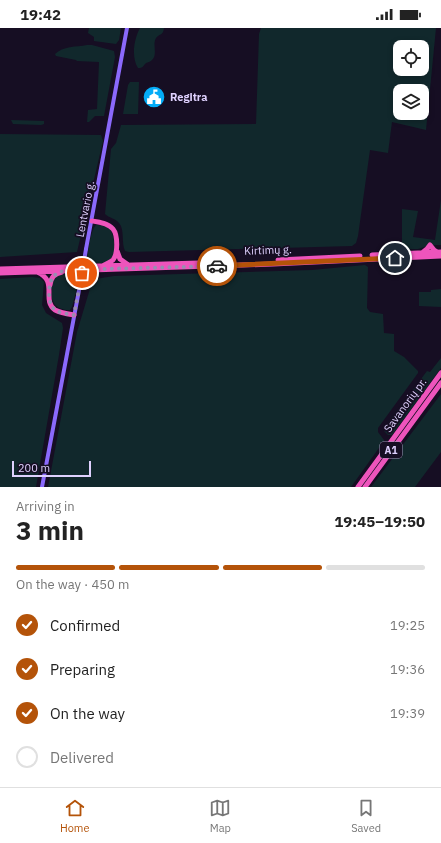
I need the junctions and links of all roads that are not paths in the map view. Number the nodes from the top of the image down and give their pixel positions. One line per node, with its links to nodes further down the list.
1 (128, 28): 2 (main road, Lentvario g.)
2 (92, 221): 3 (highway); 12 (main road, Lentvario g., bridge)
3 (116, 250): 5 (highway); 6 (highway)
4 (440, 253): 5 (highway, Kirtimų g.); 8 (highway, Kirtimų g.)
5 (128, 265): 6 (highway, Kirtimų g.)
6 (104, 266): 7 (highway, Kirtimų g.)
7 (0, 269)
8 (67, 270): 9 (highway, Kirtimų g.); 11 (highway)
9 (34, 271): 10 (highway, Kirtimų g.); 11 (highway)
10 (0, 273)
11 (49, 289): 12 (highway)
12 (74, 315): 15 (main road, Lentvario g.)
13 (441, 373): 16 (highway, Savanorių pr. / A1)
14 (441, 383): 17 (highway, Savanorių pr. / A1)
15 (42, 487)
16 (358, 487)
17 (365, 487)

